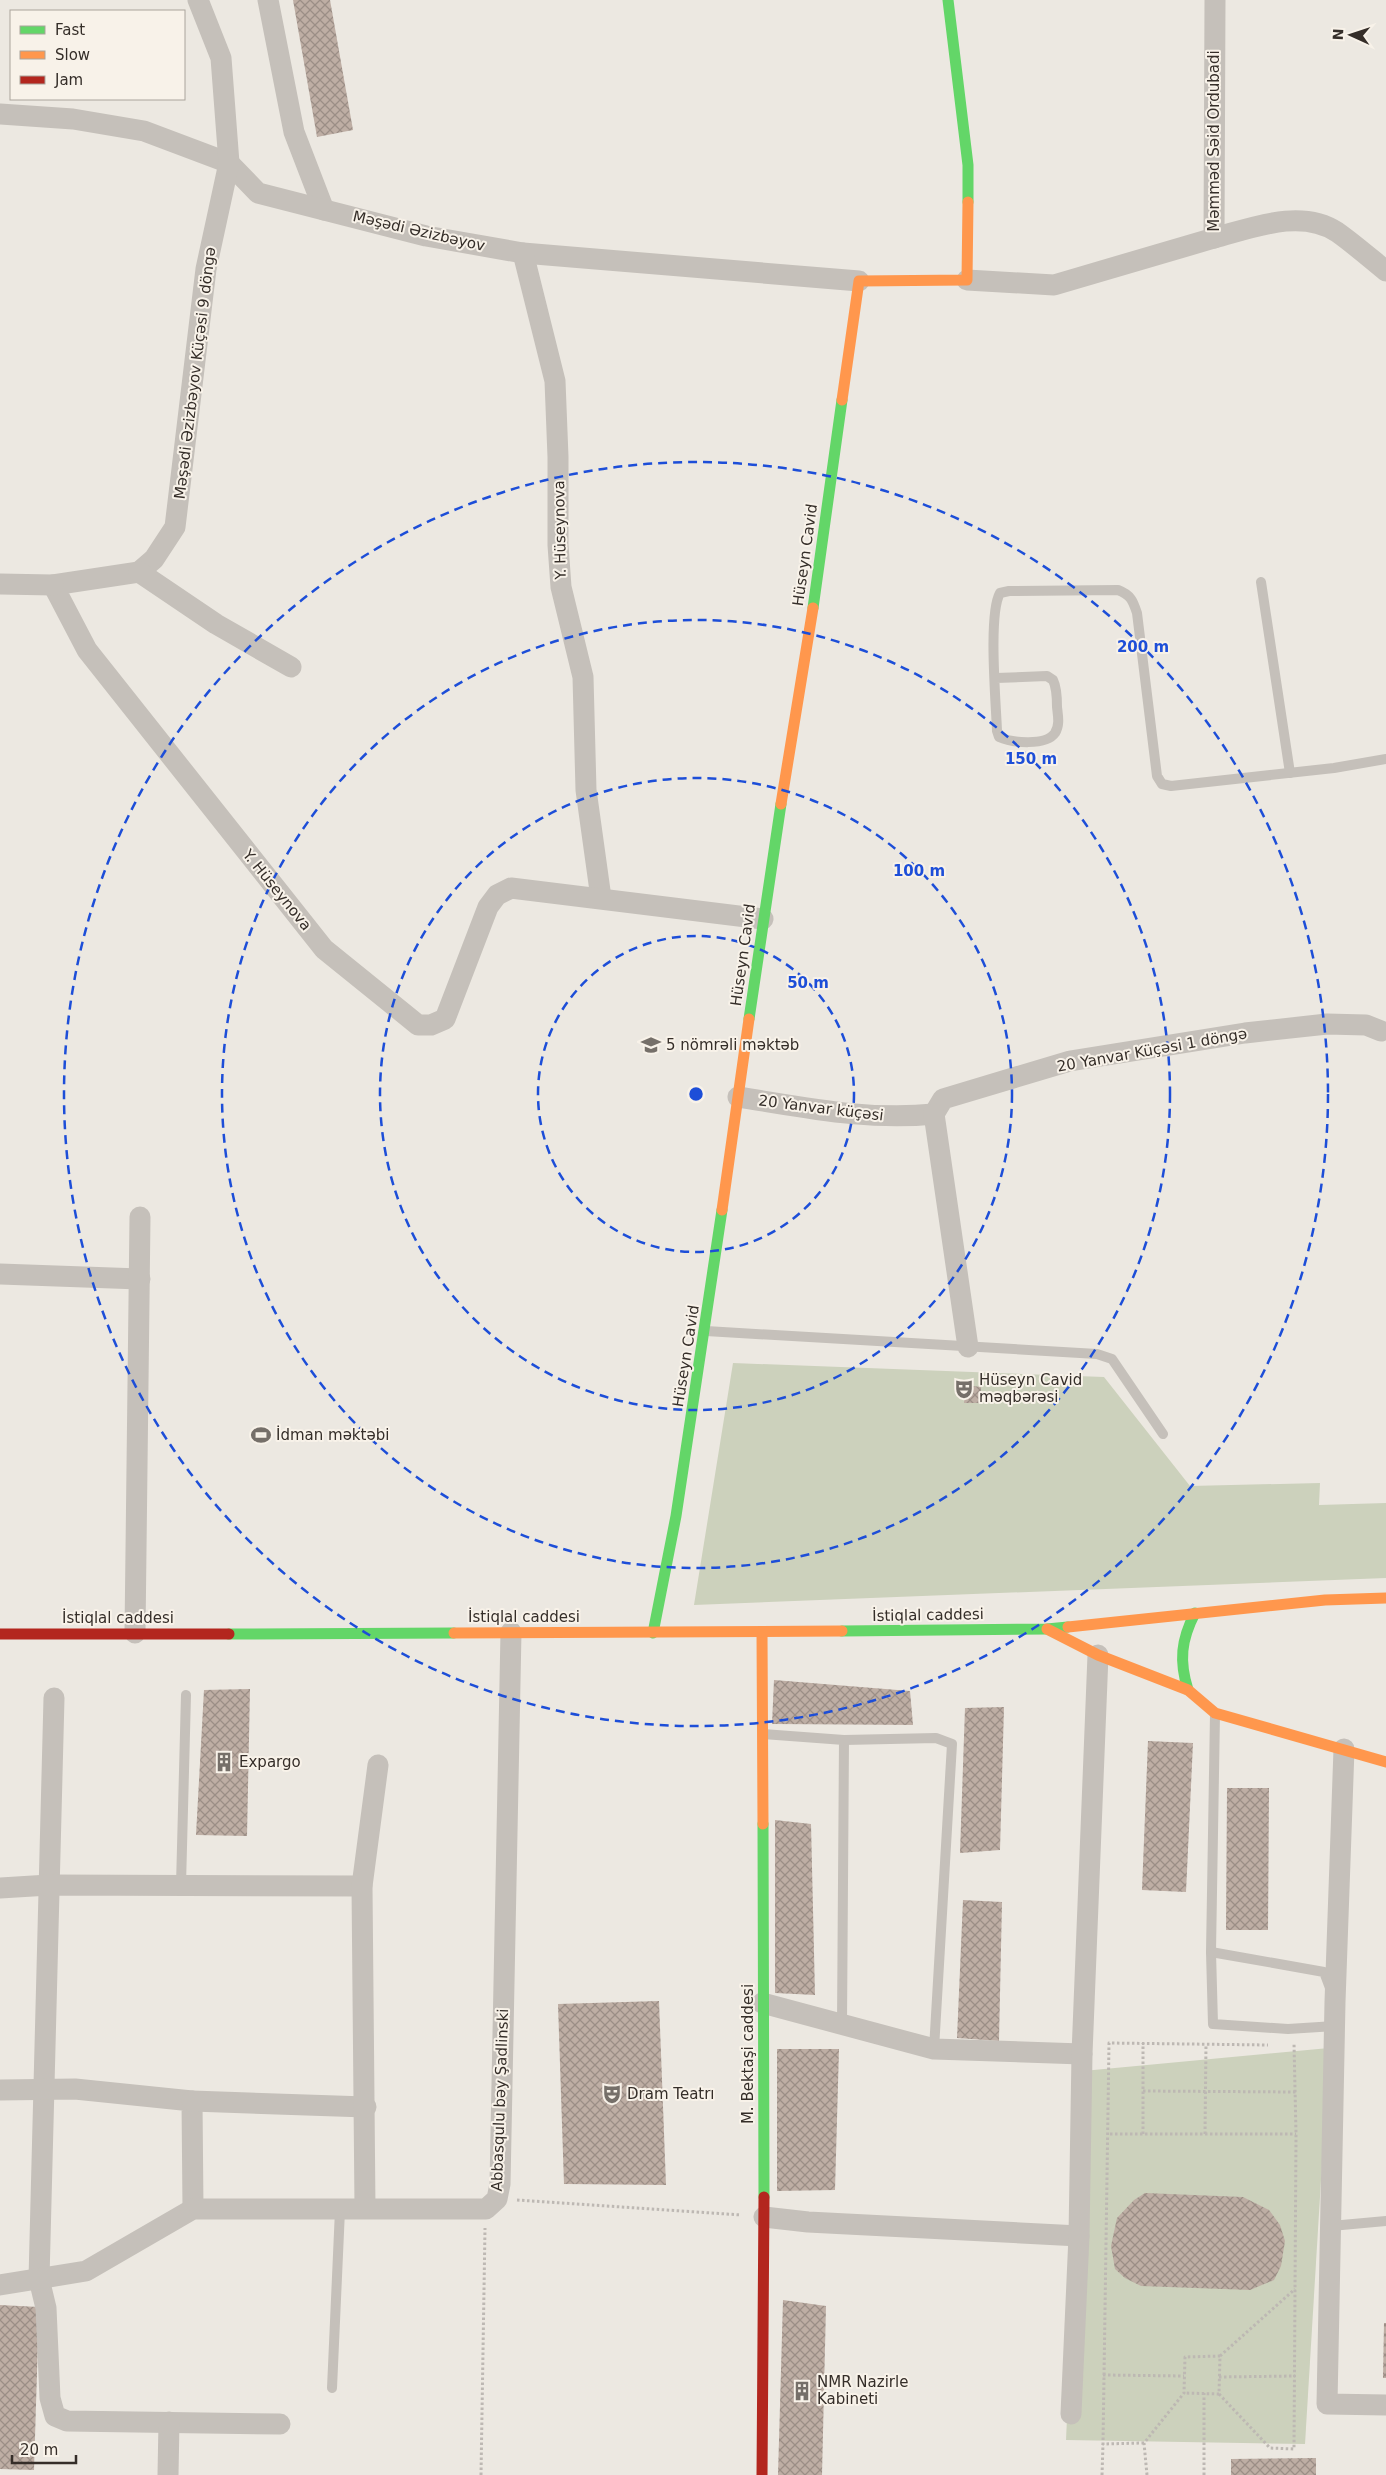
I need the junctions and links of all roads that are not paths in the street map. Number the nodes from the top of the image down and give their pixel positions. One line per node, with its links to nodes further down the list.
1 (198, 0): 6 (street, Məşədi Əzizbəyov Küçəsi 9 döngə)
2 (268, 0): 7 (street)
3 (948, 0): 11 (main road)
4 (1215, 0): 8 (street, Məmməd Səid Ordubadi)
5 (0, 114): 6 (street, Məşədi Əzizbəyov)
6 (229, 163): 7 (street, Məşədi Əzizbəyov); 13 (street, Məşədi Əzizbəyov Küçəsi 9 döngə)
7 (324, 210): 9 (street, Məşədi Əzizbəyov)
8 (1214, 238): 10 (street); 11 (street, Məmməd Səid Ordubadi)
9 (523, 254): 12 (street, Məşədi Əzizbəyov); 21 (street, Y. Hüseynova)
10 (1386, 271)
11 (968, 280): 12 (main road)
12 (858, 281): 22 (main road, Hüseyn Cavid)
13 (139, 572): 16 (street); 17 (street)
14 (1261, 582): 20 (lane)
15 (0, 584): 16 (street)
16 (53, 585): 21 (street, Y. Hüseynova)
17 (291, 666)
18 (996, 678): 18 (lane); 20 (lane)
19 (1386, 760): 20 (lane)
20 (1290, 773)
21 (601, 898): 22 (street, Y. Hüseynova)
22 (763, 919): 24 (main road, Hüseyn Cavid)
23 (1381, 1031): 25 (street, 20 Yanvar Küçəsi 1 döngə)
24 (738, 1097): 25 (street, 20 Yanvar küçəsi); 29 (main road, Hüseyn Cavid)
25 (934, 1114): 30 (street)
26 (140, 1217): 28 (street)
27 (1, 1274): 28 (street)
28 (140, 1279): 37 (street)
29 (705, 1331): 30 (lane); 38 (main road, Hüseyn Cavid)
30 (968, 1347): 31 (lane)
31 (1163, 1434)
32 (1386, 1598): 33 (main road, İstiqlal caddesi)
33 (1196, 1614): 34 (main road, İstiqlal caddesi); 41 (main road)
34 (1047, 1630): 36 (main road, İstiqlal caddesi); 40 (main road)
35 (511, 1632): 37 (main road, İstiqlal caddesi); 38 (main road, İstiqlal caddesi); 66 (street, Abbasqulu bəy Şadlinski)
36 (762, 1632): 38 (main road, İstiqlal caddesi); 45 (main road, M. Bektaşi caddesi)
37 (135, 1633): 39 (main road, İstiqlal caddesi)
38 (653, 1633)
39 (0, 1634)
40 (1098, 1654): 41 (main road); 60 (street)
41 (1188, 1690): 44 (main road)
42 (186, 1695): 51 (lane)
43 (54, 1698): 50 (street)
44 (1215, 1713): 47 (main road); 54 (lane)
45 (762, 1734): 46 (lane); 56 (main road, M. Bektaşi caddesi)
46 (844, 1740): 57 (lane); 59 (lane)
47 (1344, 1749): 48 (main road); 55 (street)
48 (1386, 1762)
49 (378, 1765): 52 (street)
50 (50, 1885): 51 (street); 53 (street); 61 (street)
51 (181, 1885): 52 (street)
52 (362, 1886): 64 (street)
53 (0, 1888)
54 (1211, 1952): 55 (lane); 58 (lane)
55 (1335, 2002): 58 (street)
56 (762, 2003): 57 (street); 68 (main road, M. Bektaşi caddesi)
57 (842, 2023): 59 (street)
58 (1336, 2026): 70 (street)
59 (934, 2049): 60 (street)
60 (1082, 2054): 71 (street)
61 (45, 2088): 62 (street); 63 (street); 72 (street)
62 (0, 2090)
63 (192, 2101): 64 (street); 65 (street)
64 (366, 2107): 66 (street)
65 (193, 2208): 67 (street, Abbasqulu bəy Şadlinski); 72 (street)
66 (365, 2208): 67 (street, Abbasqulu bəy Şadlinski)
67 (340, 2210): 74 (lane)
68 (764, 2217): 71 (street); 80 (main road, M. Bektaşi caddesi)
69 (1386, 2221): 70 (lane)
70 (1331, 2226): 75 (street)
71 (1078, 2236): 76 (street)
72 (39, 2279): 73 (street); 77 (street)
73 (0, 2285)
74 (332, 2388)
75 (1386, 2404)
76 (1071, 2414)
77 (169, 2422): 78 (street); 79 (street)
78 (280, 2424)
79 (168, 2475)
80 (762, 2475)

